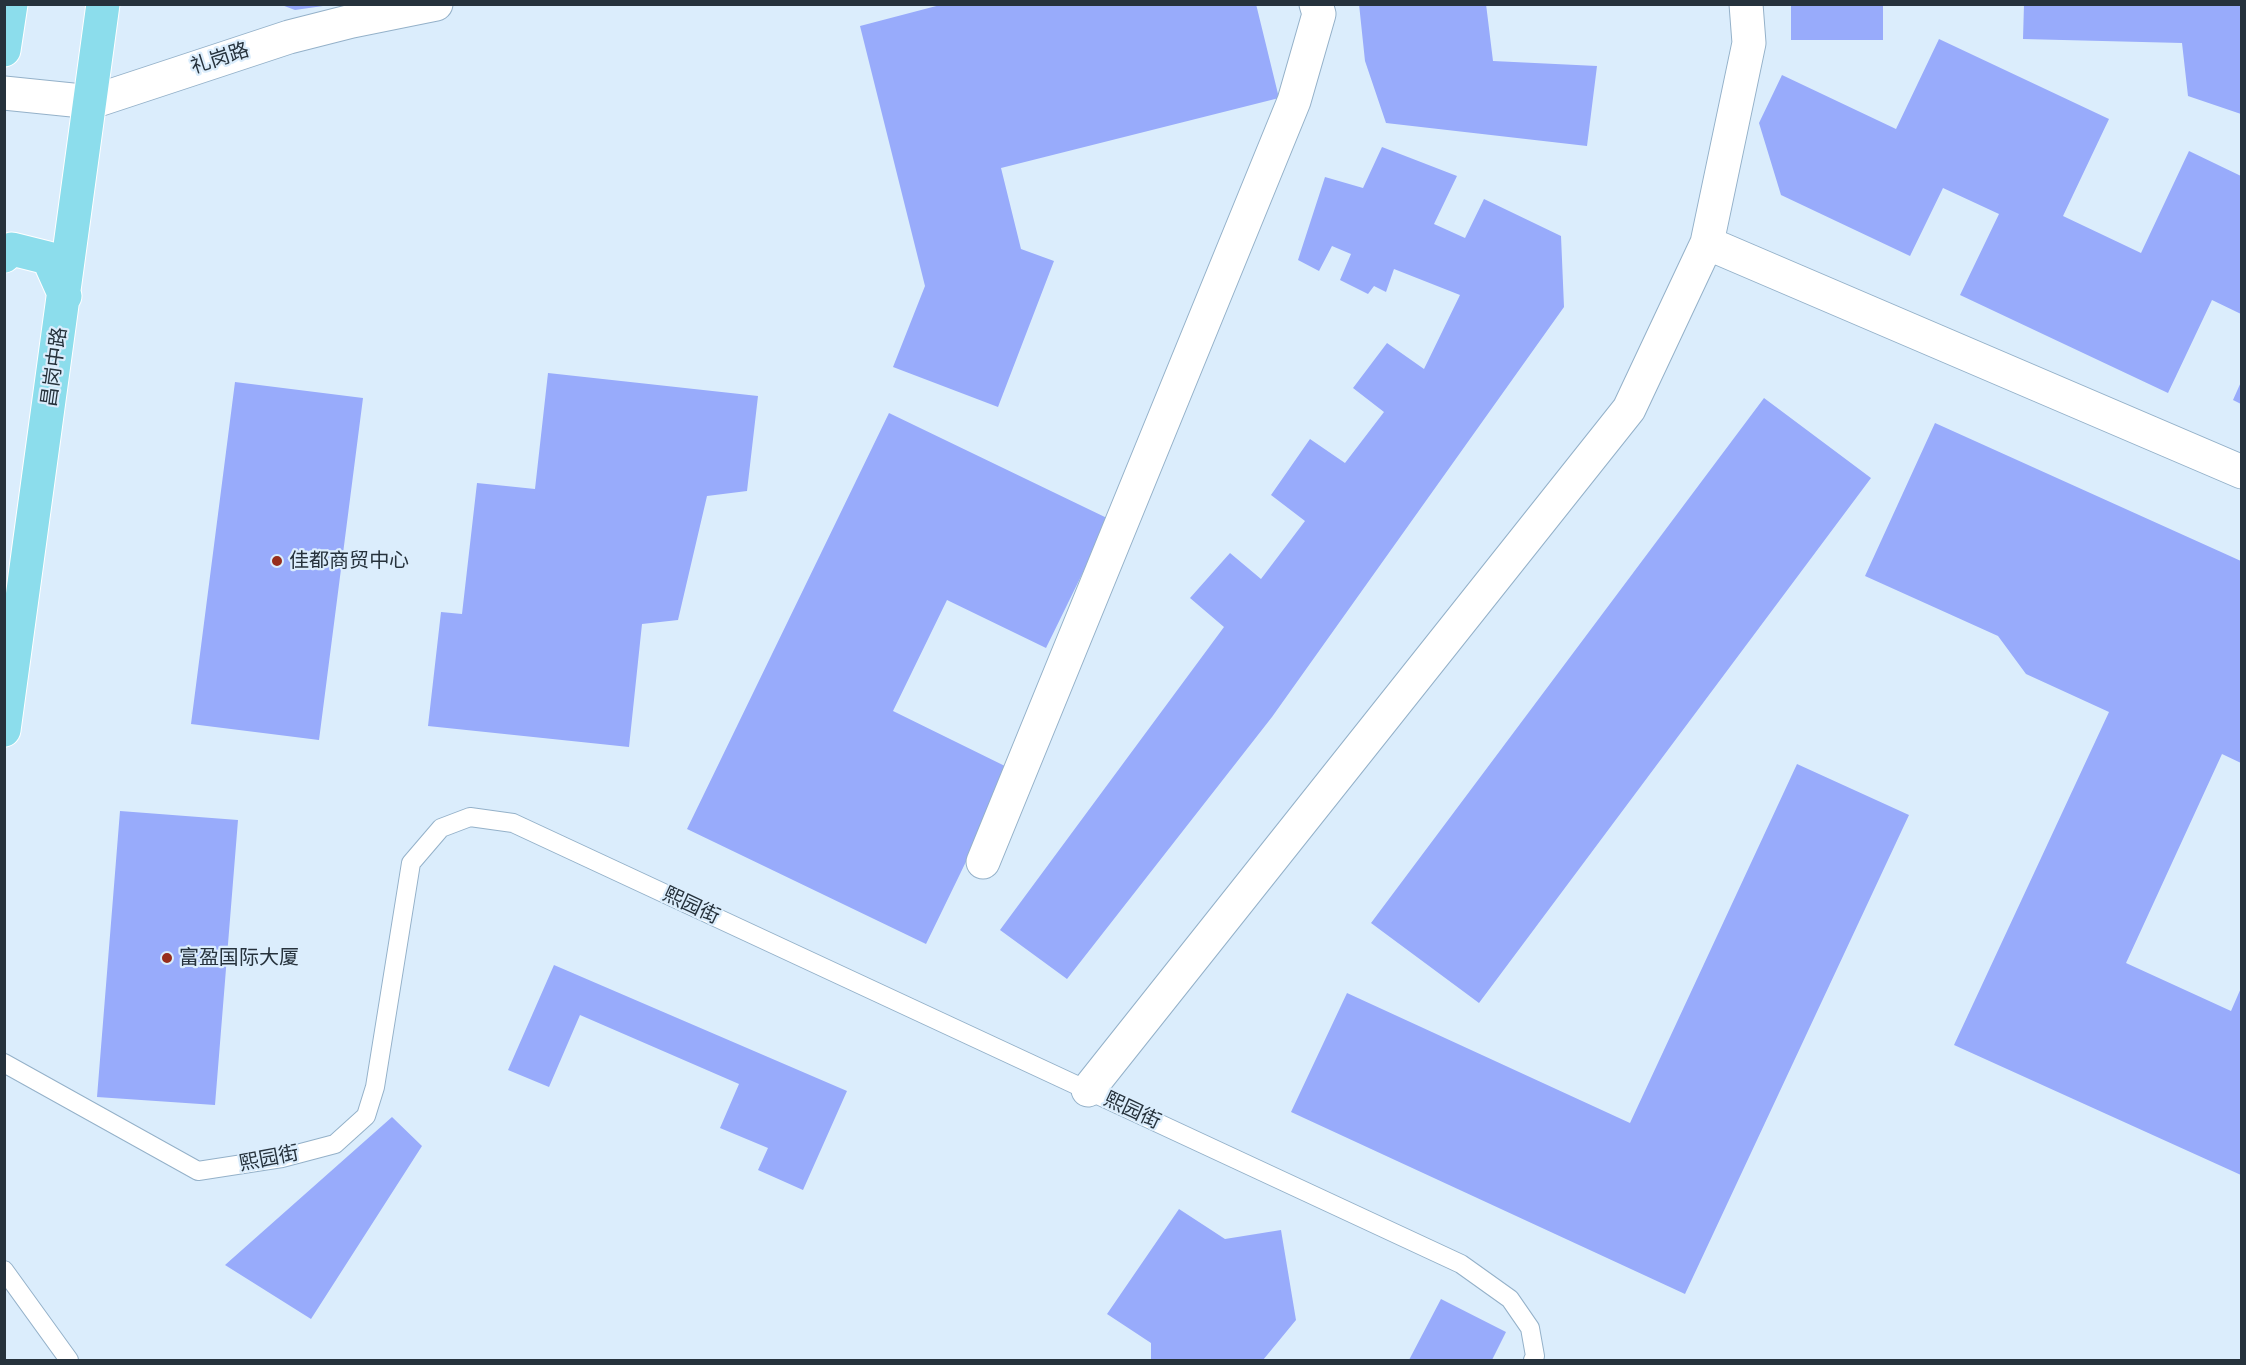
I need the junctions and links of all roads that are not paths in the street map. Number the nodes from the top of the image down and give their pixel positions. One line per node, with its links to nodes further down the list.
1 (11, 4): 6 (main road)
2 (103, 4): 8 (main road, 昌岗中路)
3 (436, 4): 8 (street, 礼岗路)
4 (1316, 4): 14 (street)
5 (1746, 4): 9 (street)
6 (4, 50)
7 (4, 93): 8 (street, 礼岗路)
8 (92, 102): 11 (main road, 昌岗中路)
9 (1707, 243): 12 (street); 16 (street)
10 (4, 255): 11 (main road)
11 (65, 296): 13 (main road, 昌岗中路)
12 (2241, 472)
13 (4, 730)
14 (983, 862)
15 (4, 1063): 16 (lane, 熙园街)
16 (1088, 1090): 19 (lane, 熙园街)
17 (4, 1270): 18 (lane)
18 (69, 1360)
19 (1533, 1360)

